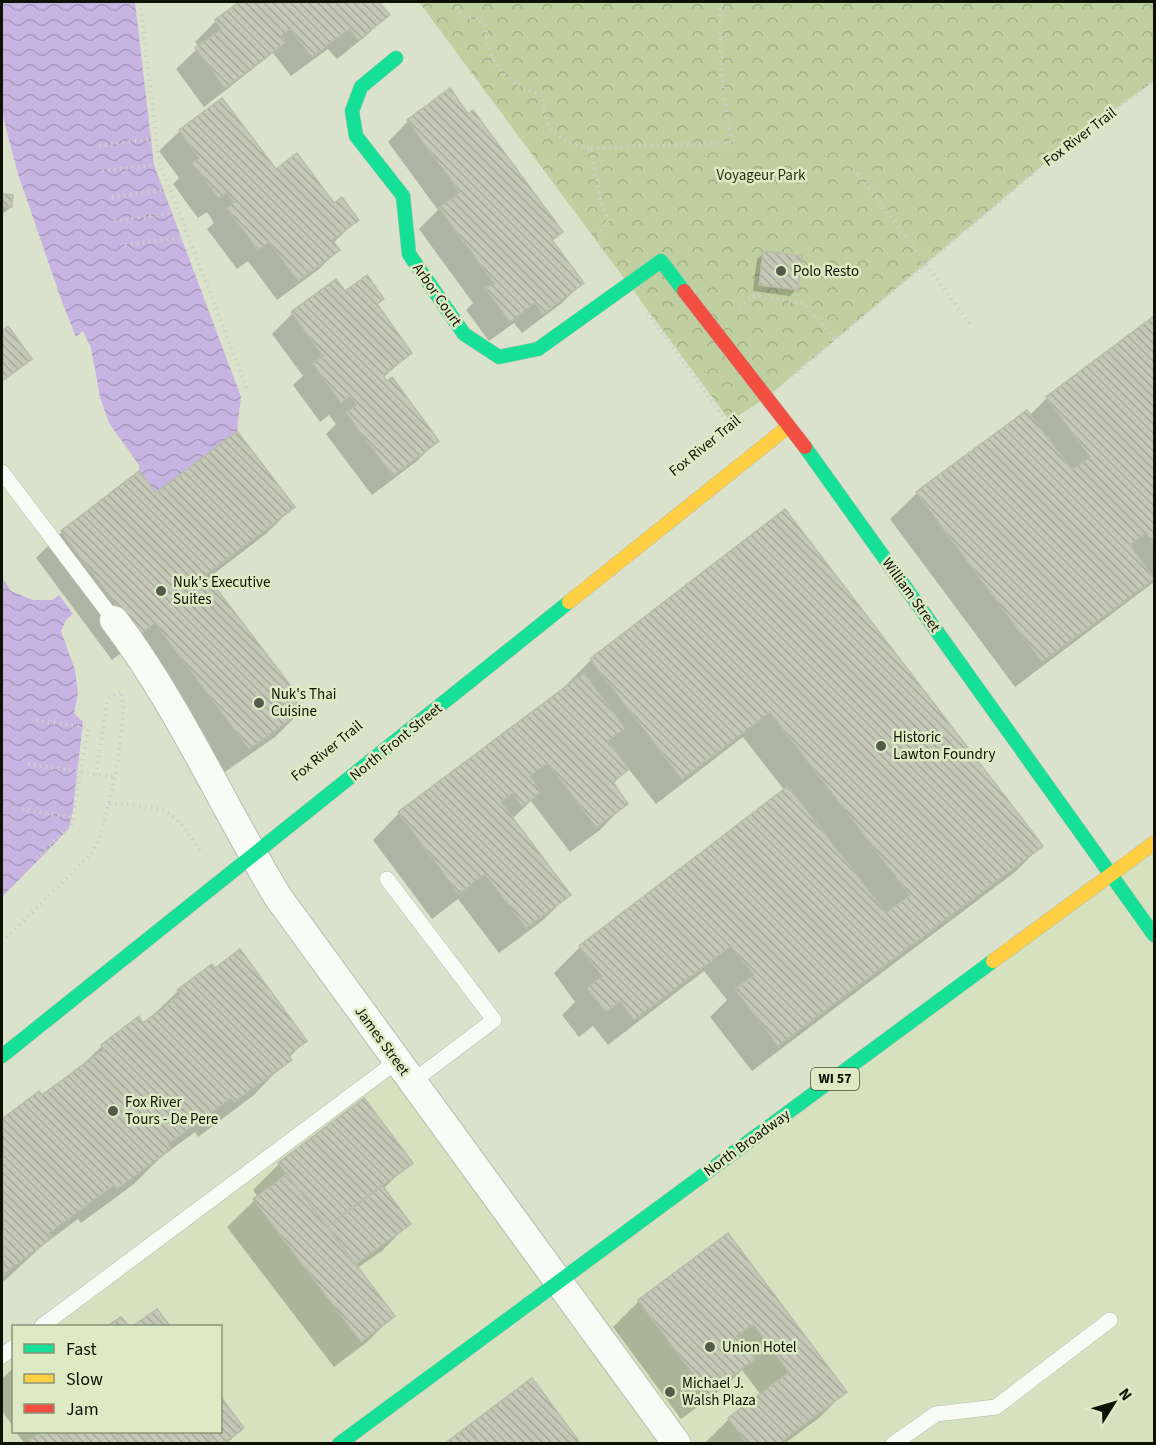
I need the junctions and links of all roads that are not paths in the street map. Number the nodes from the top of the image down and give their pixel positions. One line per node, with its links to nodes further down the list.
1 (396, 58): 2 (street, Arbor Court)
2 (661, 261): 3 (street, William Street)
3 (789, 426): 7 (street, North Front Street); 8 (street, William Street)
4 (2, 472): 5 (lane)
5 (110, 614): 7 (street, James Street)
6 (1155, 843): 8 (street, North Broadway / WI 57)
7 (253, 857): 11 (street, North Front Street); 12 (street, James Street)
8 (1110, 875): 10 (street, William Street); 13 (street, North Broadway / WI 57)
9 (387, 879): 12 (lane)
10 (1155, 934)
11 (2, 1056)
12 (405, 1071): 13 (street, James Street); 15 (lane)
13 (559, 1282): 16 (street, North Broadway / WI 57); 17 (street, James Street)
14 (1110, 1320): 18 (lane)
15 (43, 1325)
16 (339, 1443)
17 (677, 1443)
18 (893, 1443)

